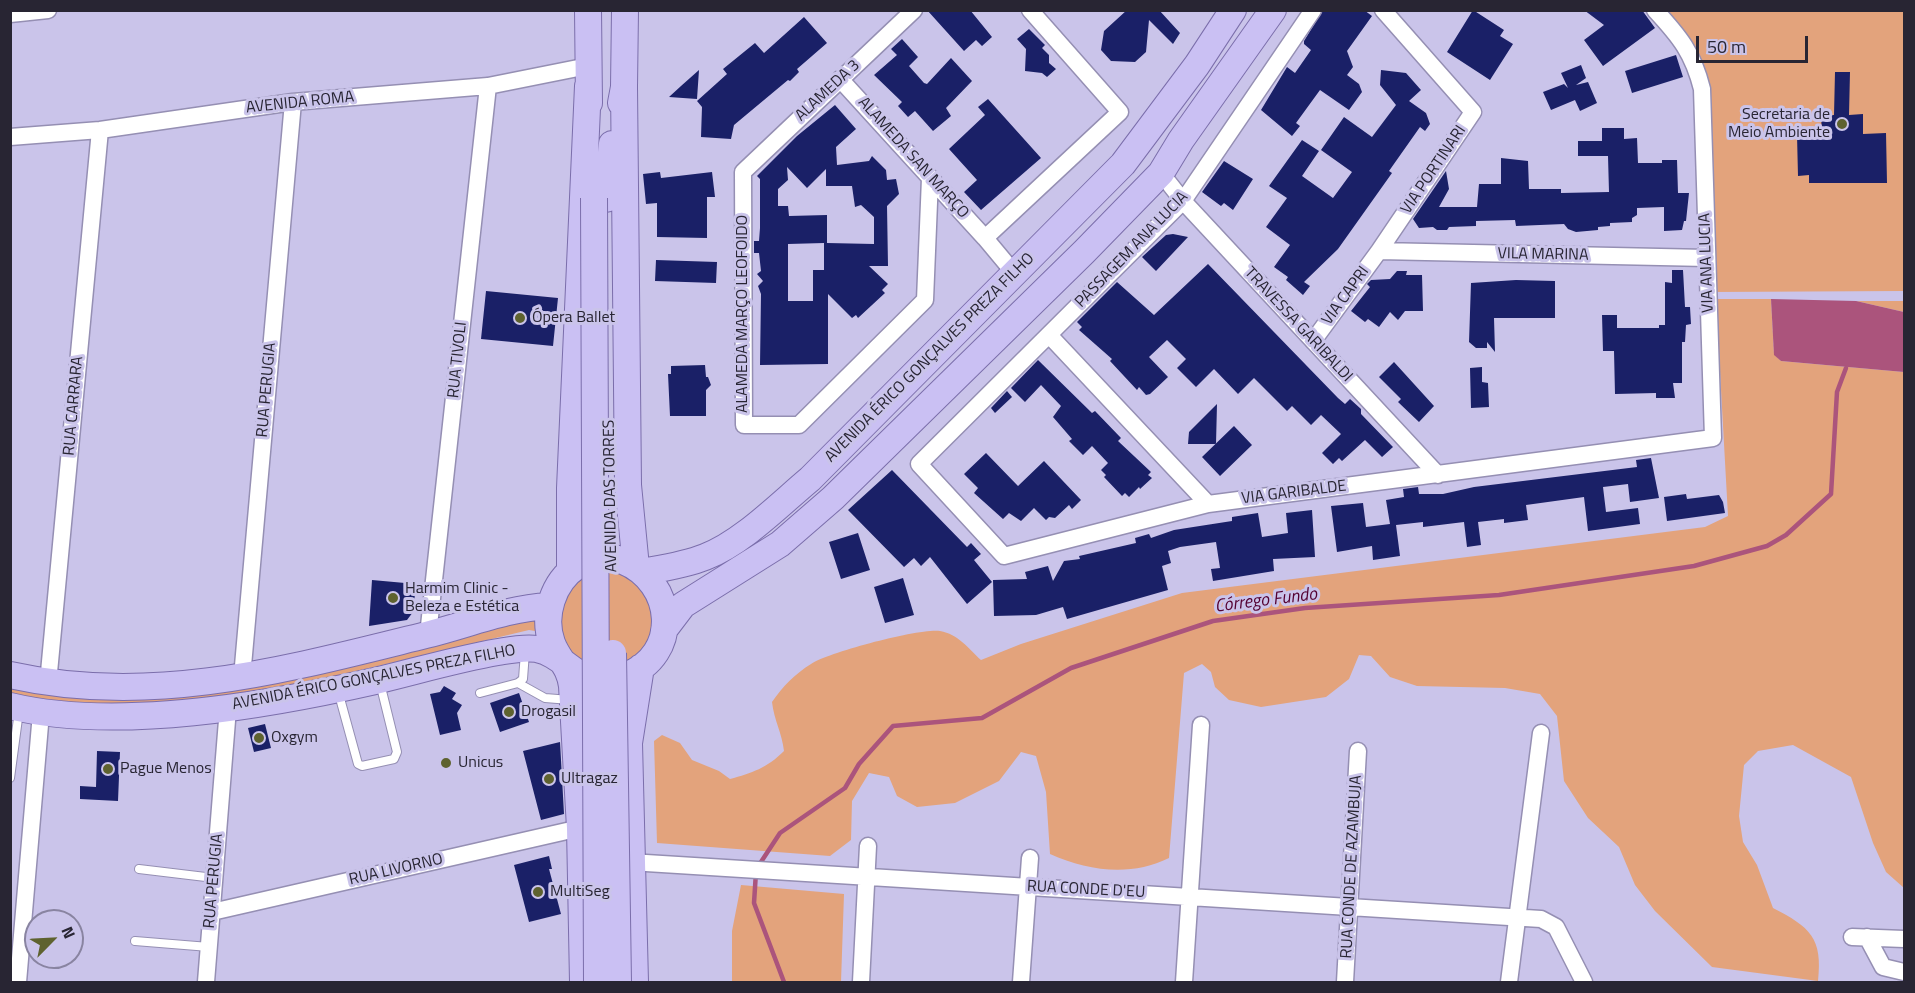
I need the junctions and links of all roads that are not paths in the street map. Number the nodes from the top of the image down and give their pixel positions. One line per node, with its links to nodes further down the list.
1 (48, 10): 11 (street)
2 (588, 10): 13 (main road, AVENIDA DAS TORRES)
3 (625, 10): 17 (main road, AVENIDA DAS TORRES)
4 (914, 10): 14 (street, ALAMEDA 3)
5 (1030, 10): 26 (street)
6 (1233, 10): 12 (main road, AVENIDA ÉRICO GONÇALVES PREZA FILHO)
7 (1273, 10): 16 (main road, AVENIDA ÉRICO GONÇALVES PREZA FILHO)
8 (1313, 10): 25 (street, PASSAGEM ANA LUCIA)
9 (1383, 10): 27 (street, VIA PORTINARI)
10 (1655, 10): 28 (street, VIA ANA LUCIA)
11 (10, 14)
12 (1197, 65): 16 (main road); 29 (main road, AVENIDA ÉRICO GONÇALVES PREZA FILHO)
13 (588, 76): 15 (street, AVENIDA ROMA); 24 (main road, AVENIDA DAS TORRES); 37 (main road)
14 (840, 79): 21 (street, ALAMEDA 3); 23 (street, ALAMEDA SAN MARÇO)
15 (488, 86): 18 (street, AVENIDA ROMA); 39 (street, RUA TIVOLI)
16 (1220, 86): 22 (main road, AVENIDA ÉRICO GONÇALVES PREZA FILHO)
17 (624, 87): 24 (main road, AVENIDA DAS TORRES); 36 (main road)
18 (293, 102): 19 (street, AVENIDA ROMA); 44 (street, RUA PERUGIA)
19 (100, 130): 20 (street, AVENIDA ROMA); 46 (street, RUA CARRARA)
20 (10, 137)
21 (743, 172): 23 (street, ALAMEDA MARÇO LEOFOIDO)
22 (1161, 173): 25 (street, TRAVESSA GARIBALDI); 38 (main road, AVENIDA ÉRICO GONÇALVES PREZA FILHO)
23 (930, 178): 26 (street, ALAMEDA SAN MARÇO)
24 (600, 199): 76 (main road, AVENIDA DAS TORRES, bridge); 77 (main road, AVENIDA DAS TORRES, bridge)
25 (1183, 201): 30 (street, PASSAGEM ANA LUCIA); 31 (street, TRAVESSA GARIBALDI)
26 (986, 238): 29 (street, ALAMEDA SAN MARÇO)
27 (1379, 252): 28 (street, VILA MARINA); 31 (street, VIA CAPRI)
28 (1707, 258): 32 (street, VIA ANA LUCIA)
29 (1015, 274): 36 (main road, AVENIDA ÉRICO GONÇALVES PREZA FILHO)
30 (1048, 335): 33 (street, PASSAGEM ANA LUCIA); 35 (street)
31 (1313, 341): 34 (street, TRAVESSA GARIBALDI)
32 (1713, 438): 34 (street, VIA GARIBALDE)
33 (919, 464): 35 (street, VIA GARIBALDE)
34 (1437, 475): 35 (street, VIA GARIBALDE)
35 (1208, 504)
36 (639, 569): 37 (main road, AVENIDA ÉRICO GONÇALVES PREZA FILHO); 38 (main road)
37 (560, 587): 39 (main road, AVENIDA ÉRICO GONÇALVES PREZA FILHO); 42 (main road)
38 (664, 630): 41 (main road)
39 (428, 635): 44 (main road, AVENIDA ÉRICO GONÇALVES PREZA FILHO)
40 (525, 648): 42 (main road, AVENIDA ÉRICO GONÇALVES PREZA FILHO); 45 (main road, AVENIDA ÉRICO GONÇALVES PREZA FILHO); 47 (lane)
41 (646, 661): 42 (main road, AVENIDA ÉRICO GONÇALVES PREZA FILHO); 60 (main road)
42 (570, 669): 50 (main road)
43 (10, 675): 46 (main road, AVENIDA ÉRICO GONÇALVES PREZA FILHO)
44 (242, 677): 46 (main road, AVENIDA ÉRICO GONÇALVES PREZA FILHO)
45 (380, 680): 48 (main road, AVENIDA ÉRICO GONÇALVES PREZA FILHO); 48 (lane)
46 (48, 683)
47 (518, 683): 49 (lane); 50 (lane)
48 (338, 689): 51 (main road, AVENIDA ÉRICO GONÇALVES PREZA FILHO)
49 (480, 693)
50 (572, 699): 57 (main road)
51 (228, 708): 52 (main road, AVENIDA ÉRICO GONÇALVES PREZA FILHO); 63 (street, RUA PERUGIA)
52 (24, 709): 56 (lane); 73 (street)
53 (1201, 725): 65 (street)
54 (1541, 732): 68 (street)
55 (1358, 751): 66 (street, RUA CONDE DE AZAMBUJA)
56 (10, 778)
57 (580, 828): 67 (street, RUA LIVORNO); 75 (main road)
58 (868, 846): 62 (street)
59 (1030, 858): 64 (street)
60 (630, 862): 62 (street, RUA CONDE D'EU); 78 (main road)
61 (139, 869): 63 (lane)
62 (866, 875): 64 (street, RUA CONDE D'EU); 79 (street)
63 (214, 878): 67 (street, RUA PERUGIA)
64 (1029, 886): 65 (street, RUA CONDE D'EU); 80 (street)
65 (1189, 896): 66 (street, RUA CONDE D'EU); 81 (street)
66 (1351, 906): 68 (street, RUA CONDE D'EU); 82 (street, RUA CONDE DE AZAMBUJA)
67 (212, 912): 71 (street, RUA PERUGIA)
68 (1518, 918): 83 (street); 84 (street, RUA CONDE D'EU)
69 (1905, 939): 72 (street)
70 (135, 941): 71 (lane)
71 (209, 947): 74 (street, RUA PERUGIA)
72 (1905, 972)
73 (18, 982)
74 (206, 982)
75 (583, 982)
76 (597, 982)
77 (618, 982)
78 (635, 982)
79 (861, 982)
80 (1021, 982)
81 (1184, 982)
82 (1345, 982)
83 (1509, 982)
84 (1584, 982)

